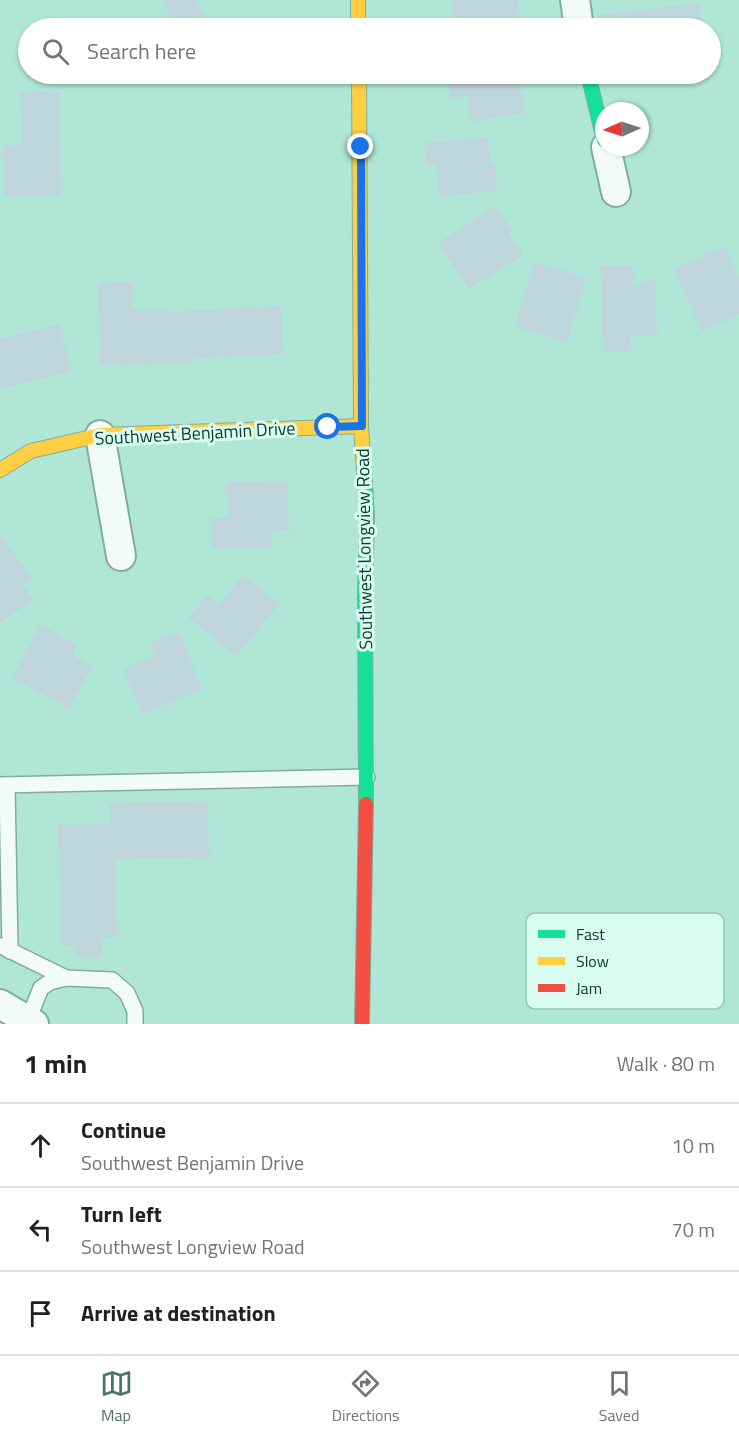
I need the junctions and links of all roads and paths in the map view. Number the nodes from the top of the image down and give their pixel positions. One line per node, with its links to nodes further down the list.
1 (358, 0): 4 (street)
2 (392, 0): 5 (path)
3 (575, 0): 6 (street)
4 (358, 18)
5 (391, 18)
6 (578, 18)
7 (359, 84): 12 (street, Southwest Longview Road)
8 (590, 84): 9 (street)
9 (595, 103)
10 (608, 156): 11 (street)
11 (616, 192)
12 (362, 426): 13 (street, Southwest Benjamin Drive); 16 (street, Southwest Longview Road)
13 (100, 435): 14 (street, Southwest Benjamin Drive); 15 (street)
14 (0, 470)
15 (121, 556)
16 (367, 777): 17 (lane); 23 (street, Southwest Longview Road)
17 (3, 785): 18 (lane)
18 (5, 948): 19 (lane)
19 (66, 978): 21 (lane); 22 (lane)
20 (0, 1004): 21 (street)
21 (31, 1022)
22 (135, 1024)
23 (362, 1024)

